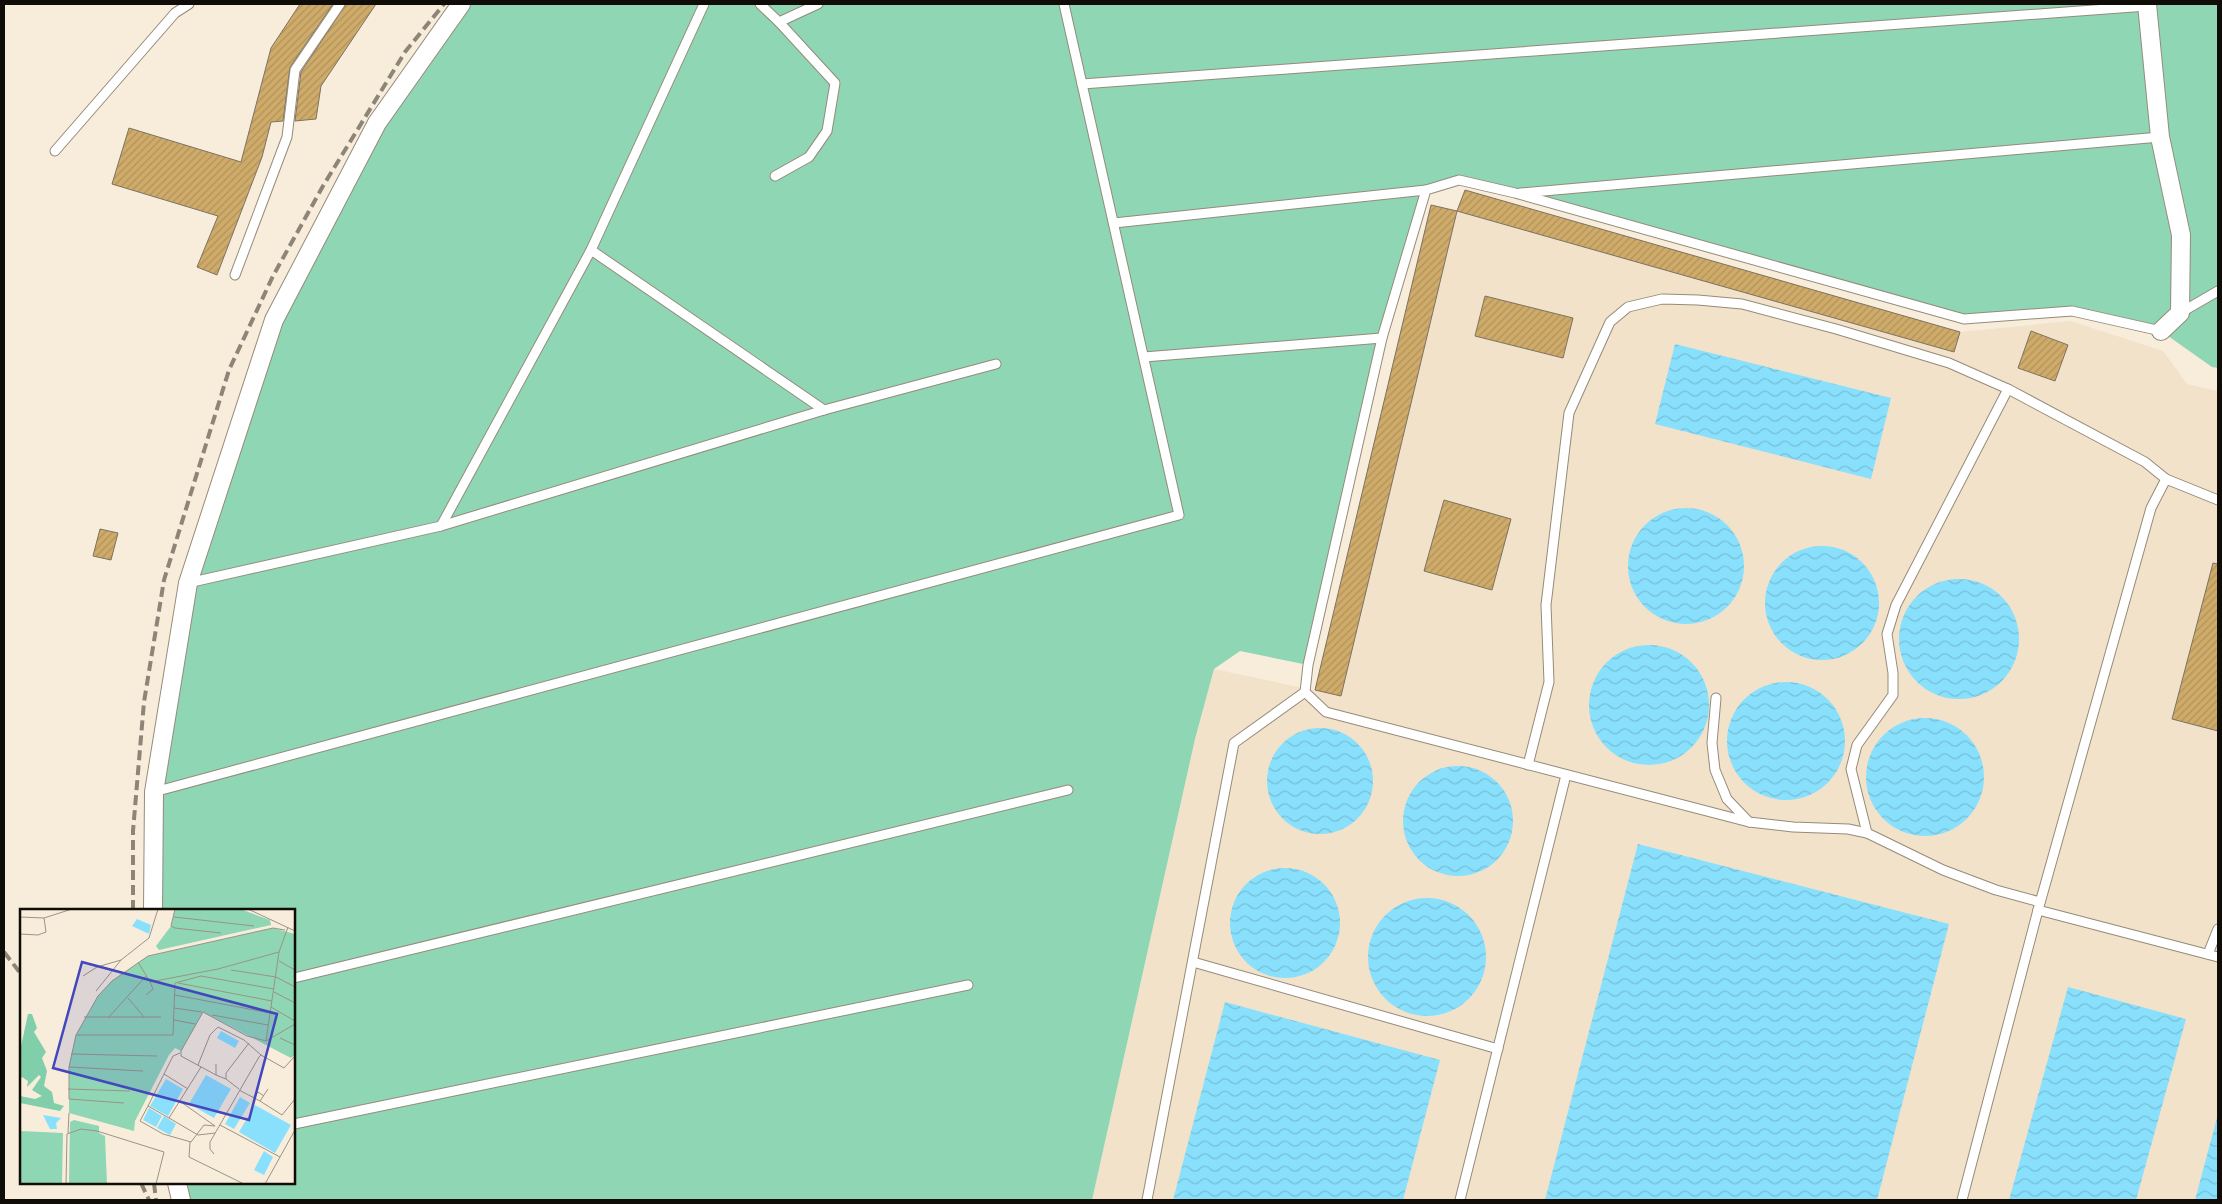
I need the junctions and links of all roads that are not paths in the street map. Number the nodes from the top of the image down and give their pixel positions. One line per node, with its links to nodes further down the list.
1 (189, 4): 12 (lane)
2 (340, 4): 18 (lane)
3 (461, 4): 30 (street)
4 (704, 4): 17 (lane)
5 (760, 4): 9 (lane)
6 (818, 4): 9 (lane)
7 (1064, 4): 10 (lane)
8 (2147, 5): 10 (lane); 11 (street)
9 (779, 22): 13 (lane)
10 (1082, 84): 16 (lane)
11 (2160, 137): 15 (lane); 20 (street)
12 (55, 151)
13 (775, 176)
14 (1426, 190): 15 (lane); 16 (lane); 22 (lane)
15 (1515, 193): 21 (lane)
16 (1114, 223): 23 (lane)
17 (590, 250): 26 (lane); 29 (lane)
18 (234, 275)
19 (2218, 291): 20 (lane)
20 (2180, 314): 21 (street)
21 (2161, 331)
22 (1382, 338): 23 (lane); 31 (lane)
23 (1144, 357): 36 (lane)
24 (996, 364): 26 (lane)
25 (2008, 389): 27 (lane); 33 (lane); 38 (lane)
26 (824, 410): 29 (lane)
27 (2166, 479): 28 (lane); 39 (lane)
28 (2218, 500)
29 (441, 526): 30 (lane)
30 (188, 583): 36 (street)
31 (1305, 692): 33 (lane); 44 (lane)
32 (1716, 698): 37 (lane)
33 (1528, 765): 34 (lane)
34 (1566, 775): 37 (lane); 47 (lane)
35 (1068, 790): 45 (lane)
36 (154, 792): 40 (street)
37 (1748, 822): 38 (lane)
38 (1867, 833): 39 (lane)
39 (2039, 906): 42 (lane); 53 (lane)
40 (153, 909)
41 (2218, 929): 42 (lane)
42 (2208, 954): 43 (lane)
43 (2218, 957)
44 (1193, 962): 47 (lane); 51 (lane)
45 (295, 978)
46 (968, 985): 48 (lane)
47 (1498, 1050): 52 (lane)
48 (295, 1124)
49 (177, 1184): 50 (street)
50 (181, 1200)
51 (1147, 1200)
52 (1460, 1200)
53 (1962, 1200)

